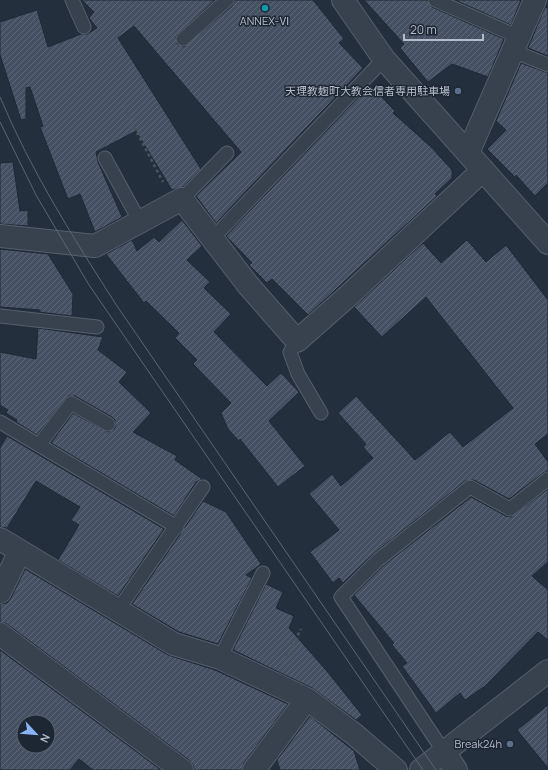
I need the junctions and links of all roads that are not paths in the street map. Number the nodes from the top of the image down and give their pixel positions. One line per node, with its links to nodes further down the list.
1 (72, 0): 6 (lane)
2 (227, 0): 7 (lane)
3 (343, 0): 9 (street)
4 (435, 0): 8 (lane)
5 (535, 0): 8 (street)
6 (84, 27)
7 (183, 39)
8 (516, 44): 10 (lane); 12 (street)
9 (384, 59): 12 (street); 18 (lane)
10 (548, 65)
11 (227, 153): 15 (lane)
12 (468, 153): 14 (street)
13 (105, 158): 16 (lane)
14 (483, 170): 19 (street); 22 (street)
15 (178, 201): 16 (street); 18 (street)
16 (140, 222): 17 (street)
17 (0, 236)
18 (213, 238): 22 (street)
19 (547, 241)
20 (0, 316): 21 (lane)
21 (97, 326)
22 (296, 340): 23 (lane)
23 (321, 413)
24 (0, 422): 26 (lane)
25 (108, 424): 26 (lane)
26 (39, 445): 29 (lane)
27 (548, 479): 39 (lane)
28 (203, 487): 29 (lane)
29 (177, 527): 34 (lane)
30 (0, 539): 31 (street)
31 (20, 551): 33 (street); 34 (street)
32 (263, 573): 36 (lane)
33 (0, 592)
34 (118, 610): 36 (street)
35 (0, 634): 40 (street)
36 (220, 658): 38 (street)
37 (548, 671): 39 (street)
38 (307, 699): 41 (street); 42 (street)
39 (444, 752): 43 (street); 44 (street)
40 (182, 770)
41 (254, 770)
42 (396, 770)
43 (421, 770)
44 (456, 770)

